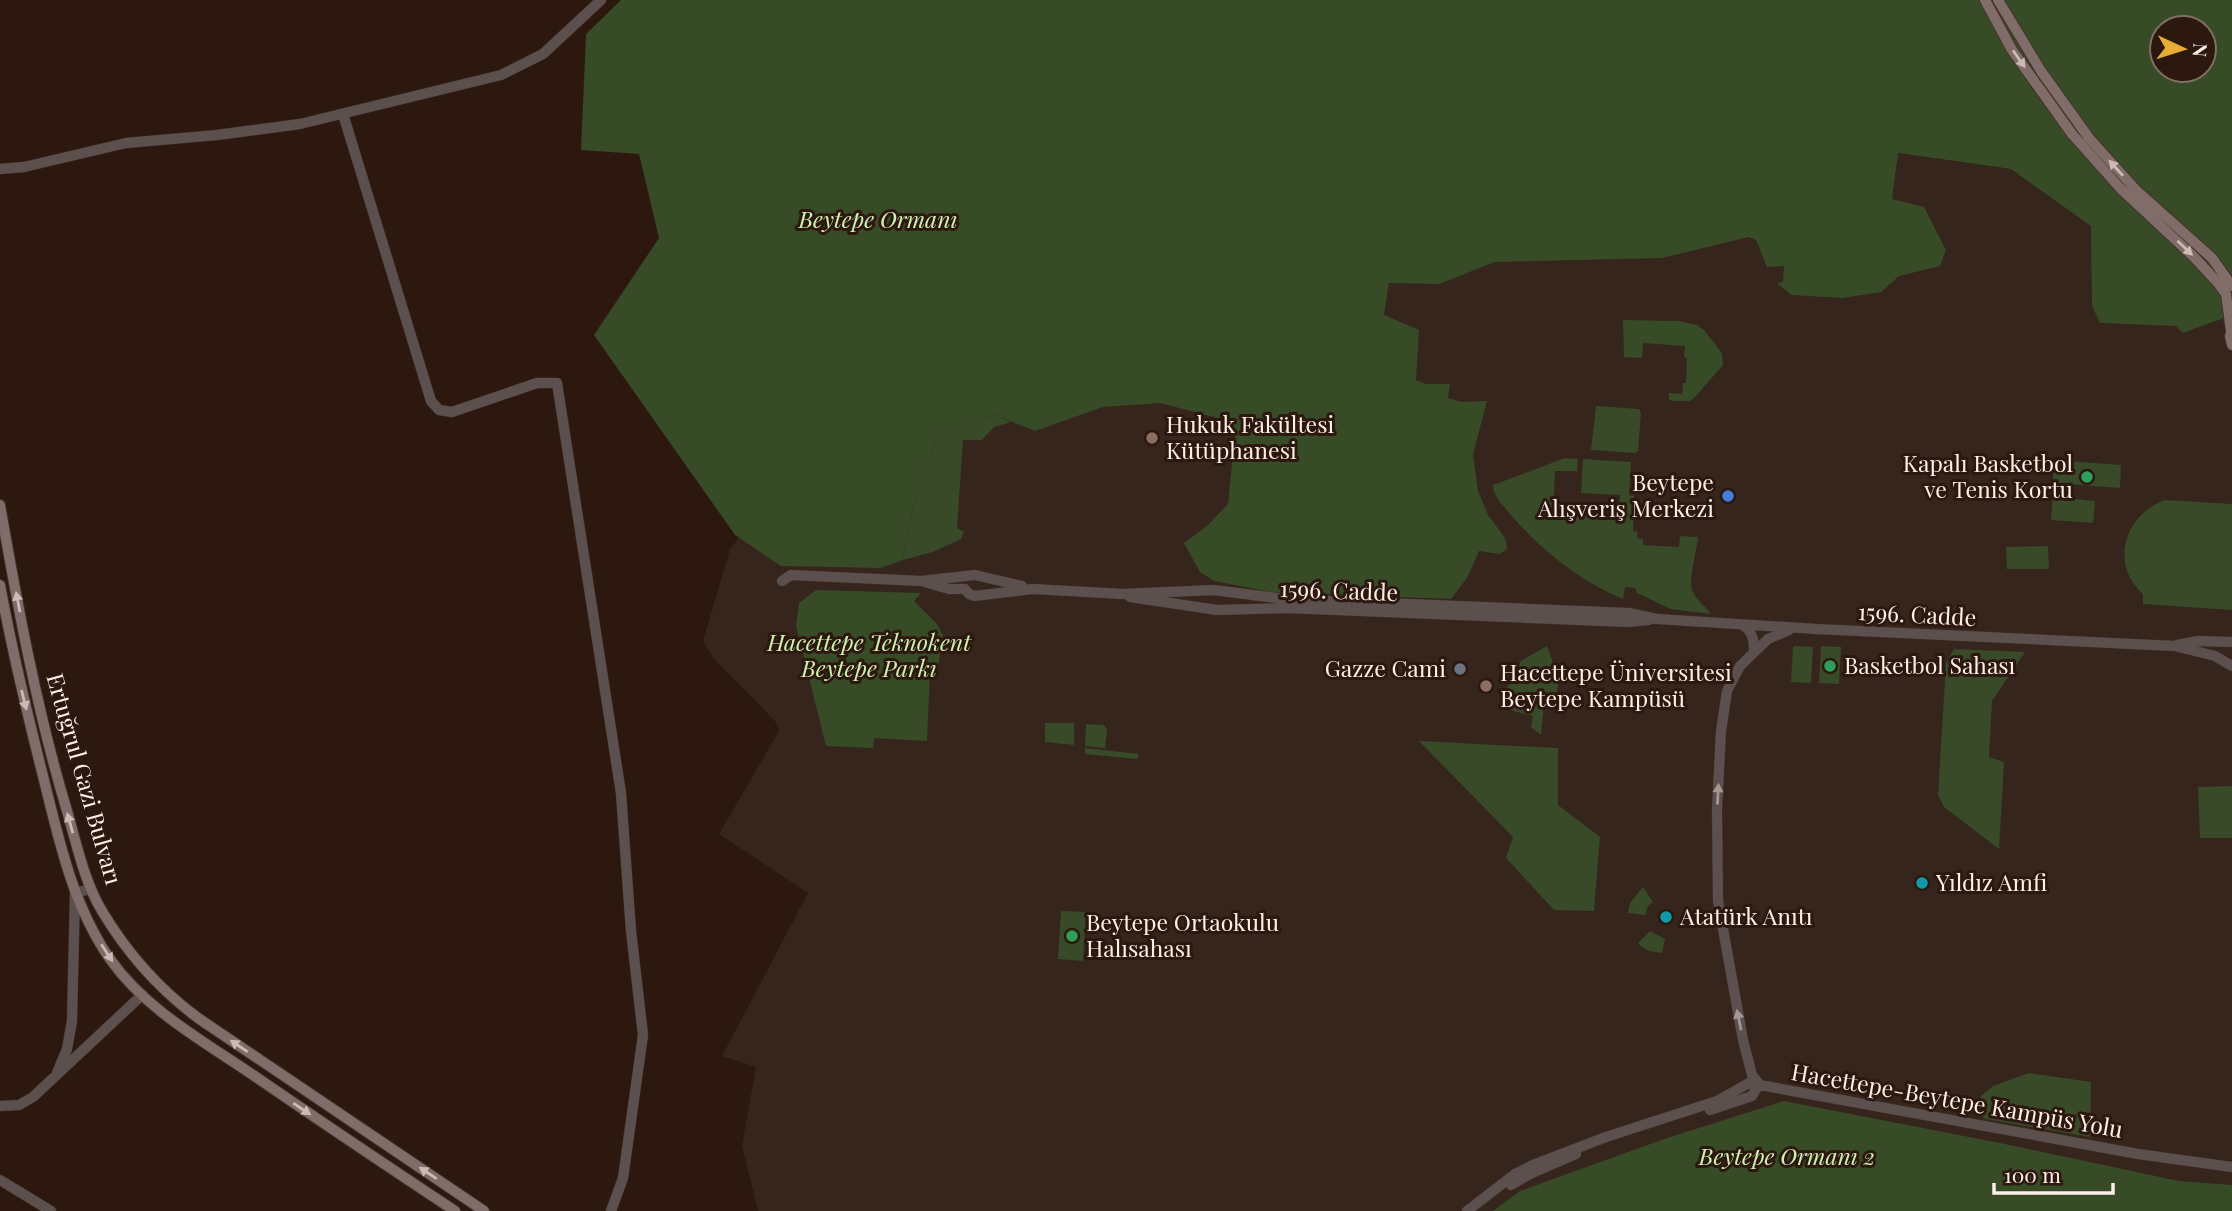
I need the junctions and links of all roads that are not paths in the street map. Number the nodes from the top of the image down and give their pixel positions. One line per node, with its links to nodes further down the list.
1 (601, 0): 4 (street)
2 (1985, 0): 7 (main road, one-way to 7)
3 (1998, 0): 6 (main road, one-way to 3)
4 (343, 114): 5 (street); 41 (street)
5 (0, 169)
6 (2232, 286)
7 (2232, 330): 8 (main road)
8 (2232, 345)
9 (0, 505): 30 (main road, Ertuğrul Gazi Bulvarı, one-way to 9)
10 (969, 577): 11 (street); 13 (street); 15 (street)
11 (982, 578): 16 (street); 20 (street)
12 (782, 581): 13 (street)
13 (921, 581): 15 (street)
14 (0, 585): 31 (main road, Ertuğrul Gazi Bulvarı, one-way to 31)
15 (965, 589): 20 (street)
16 (1033, 589): 19 (street); 20 (street)
17 (1217, 590): 18 (street, 1596. Cadde); 19 (street, 1596. Cadde); 21 (street)
18 (1233, 592): 22 (street); 23 (street, 1596. Cadde)
19 (1123, 594): 21 (street, 1596. Cadde)
20 (979, 595)
21 (1213, 610): 22 (street, 1596. Cadde)
22 (1230, 610): 23 (street, 1596. Cadde)
23 (1657, 619): 24 (street, 1596. Cadde)
24 (1740, 624): 25 (street, 1596. Cadde); 28 (street)
25 (1800, 628): 27 (street, 1596. Cadde); 28 (street)
26 (2232, 642): 27 (street, 1596. Cadde)
27 (2175, 646): 29 (street, 1596. Cadde)
28 (1754, 651): 34 (street, one-way to 28)
29 (2232, 666)
30 (90, 889): 31 (street); 40 (main road, Ertuğrul Gazi Bulvarı, one-way to 30)
31 (75, 893): 32 (main road, Ertuğrul Gazi Bulvarı, one-way to 32); 33 (street)
32 (142, 995): 33 (street); 39 (main road, Ertuğrul Gazi Bulvarı, one-way to 39)
33 (57, 1073): 35 (street)
34 (1759, 1084): 36 (street, Hacettepe-Beytepe Kampüs Yolu); 42 (street); 43 (street)
35 (0, 1106)
36 (2232, 1167)
37 (0, 1180): 38 (street)
38 (51, 1211)
39 (455, 1211)
40 (484, 1211)
41 (611, 1211)
42 (1467, 1211)
43 (1477, 1211)

